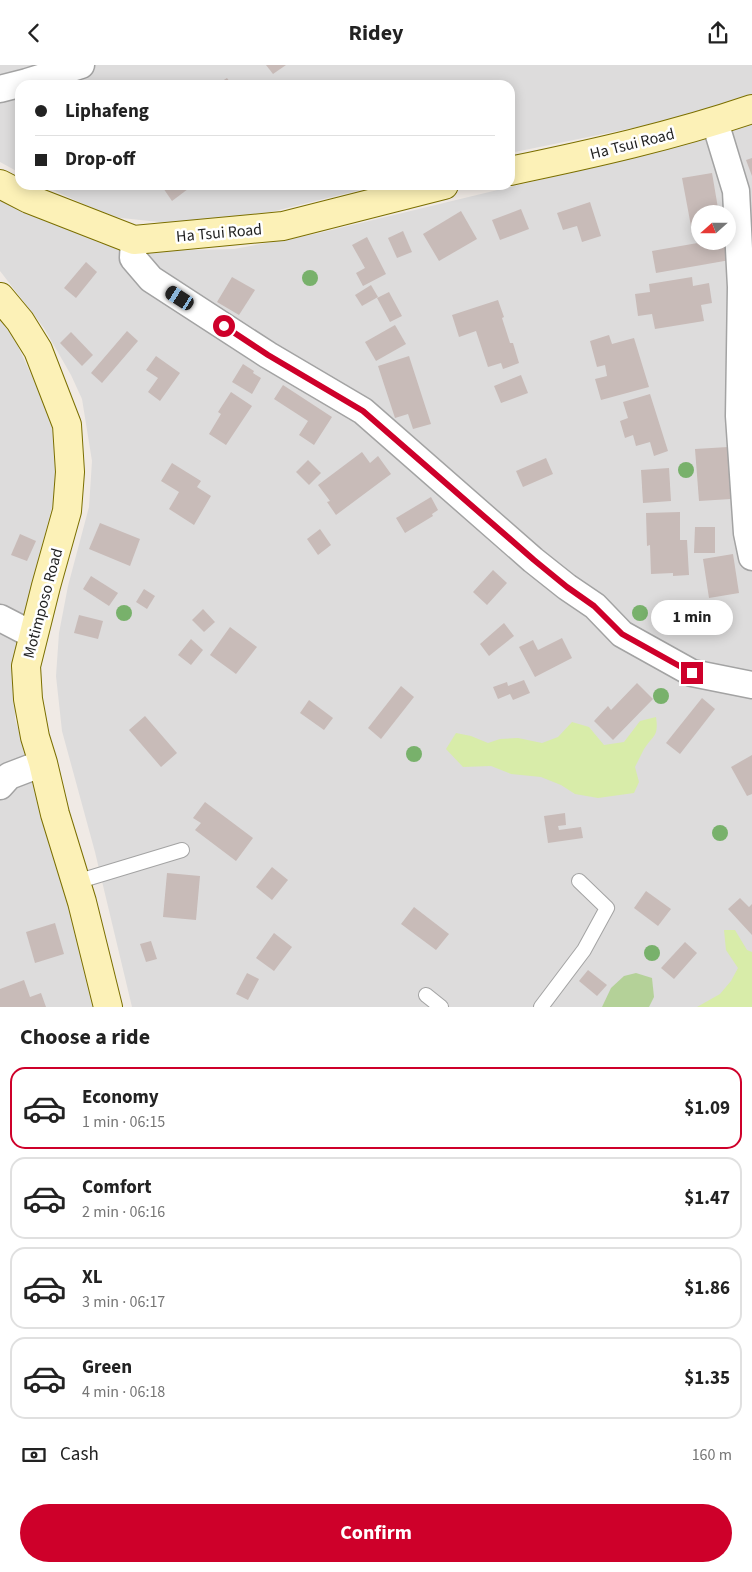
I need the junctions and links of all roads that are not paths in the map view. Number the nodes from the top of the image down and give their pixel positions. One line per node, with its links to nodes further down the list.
1 (81, 65): 2 (street)
2 (33, 80)
3 (15, 85): 4 (street)
4 (0, 89)
5 (752, 109): 6 (street, Ha Tsui Road)
6 (715, 122): 7 (street, Ha Tsui Road); 12 (street)
7 (515, 170)
8 (0, 184): 10 (street, Ha Tsui Road)
9 (424, 190): 10 (street, Ha Tsui Road)
10 (134, 240): 15 (street)
11 (0, 297): 14 (street, Motimposo Road)
12 (752, 557)
13 (0, 618): 14 (street)
14 (33, 635): 16 (street, Motimposo Road)
15 (752, 685)
16 (43, 763): 17 (street); 20 (street, Motimposo Road)
17 (0, 786)
18 (182, 850): 20 (lane)
19 (579, 881): 24 (lane)
20 (76, 882): 22 (street, Motimposo Road)
21 (426, 995): 23 (lane)
22 (108, 1007)
23 (441, 1007)
24 (542, 1007)

